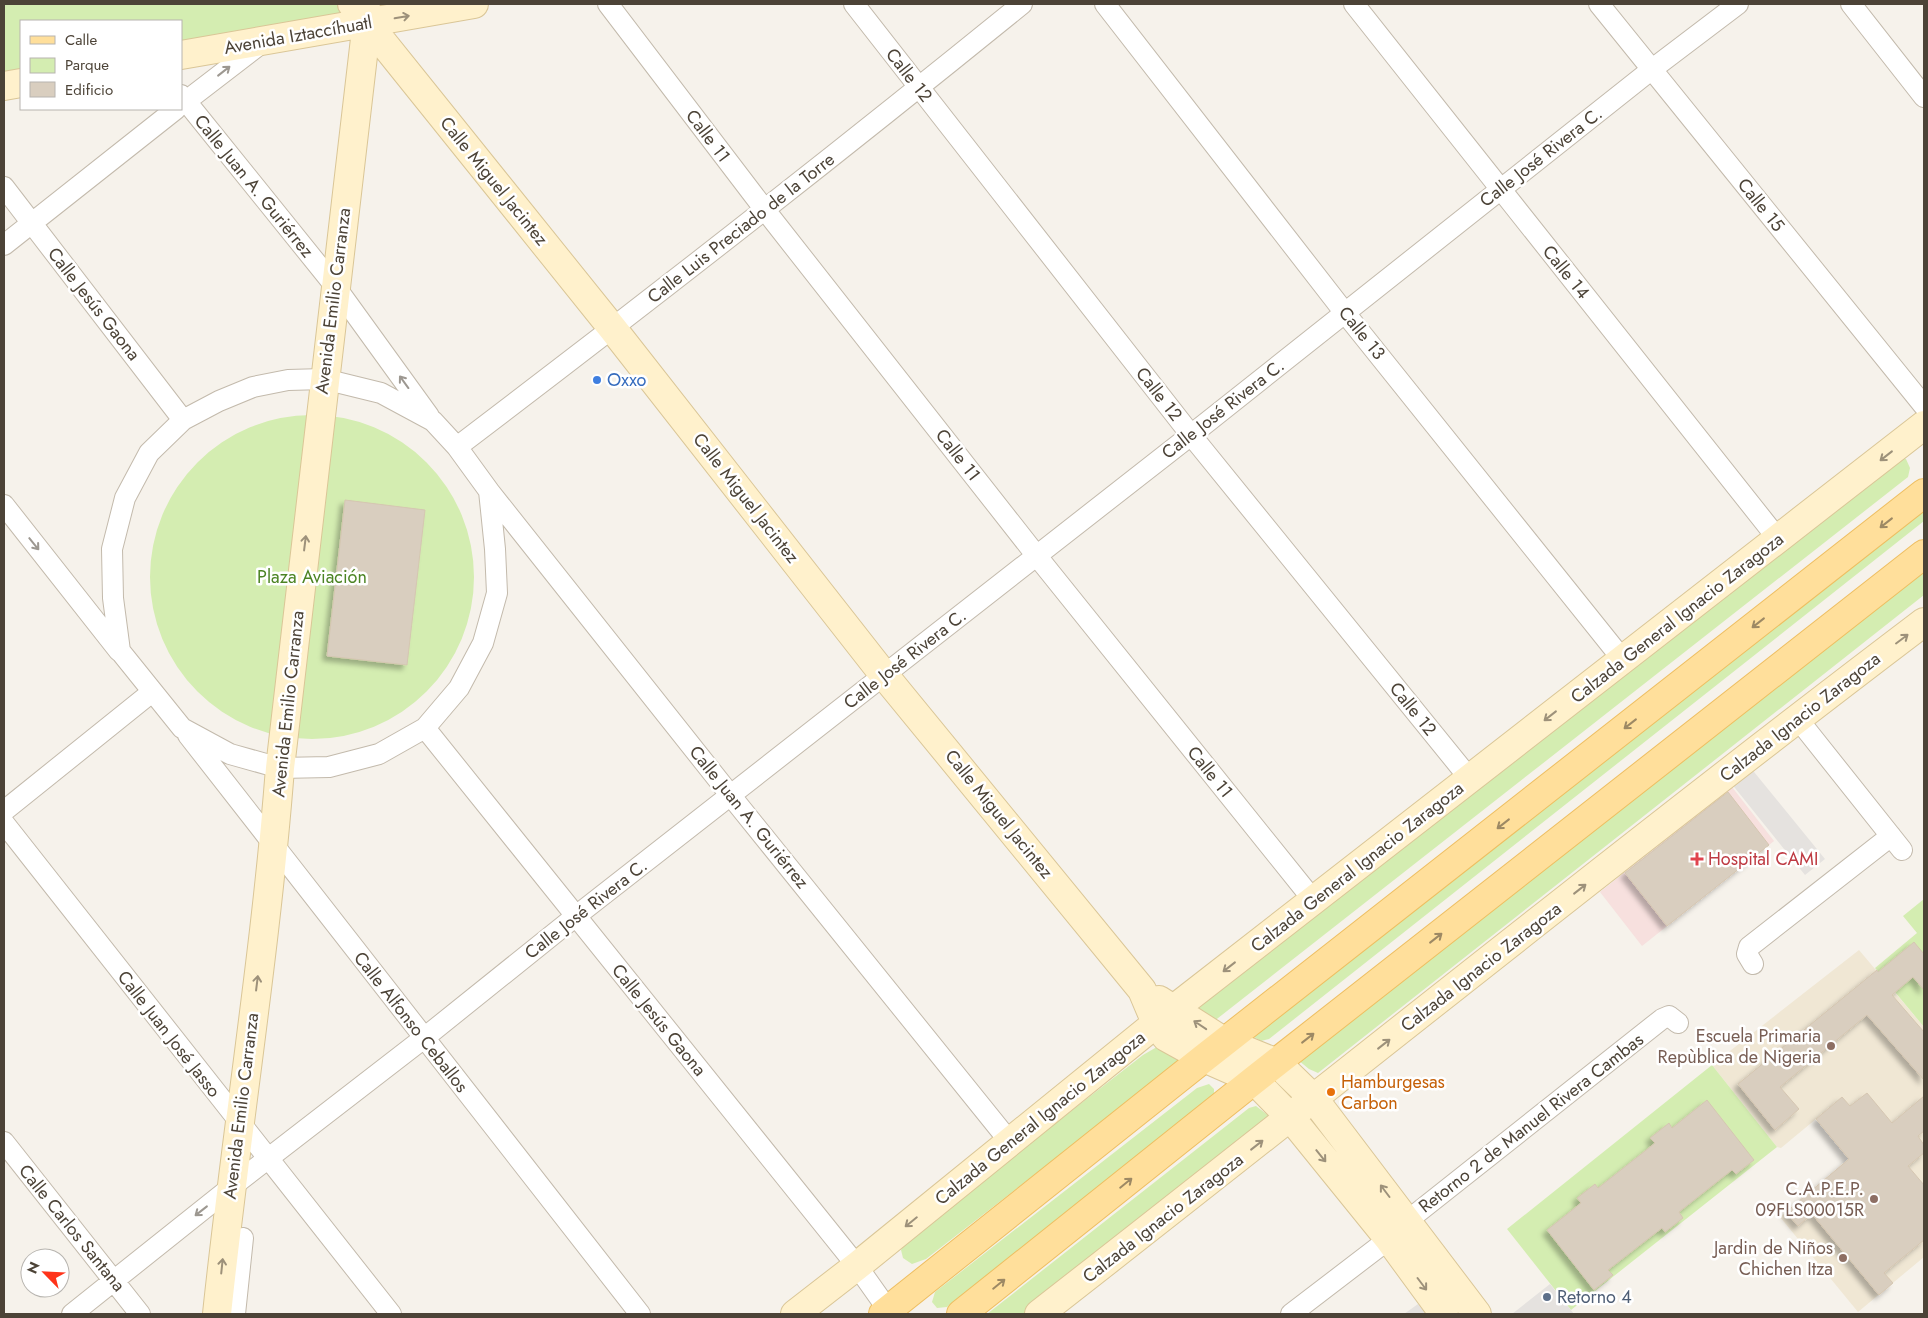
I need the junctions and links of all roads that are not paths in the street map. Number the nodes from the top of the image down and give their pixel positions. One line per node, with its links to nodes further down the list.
1 (474, 4): 10 (street, Avenida Iztaccíhuatl, one-way to 1)
2 (608, 4): 23 (street, Calle 11)
3 (854, 4): 16 (street, Calle 12)
4 (1022, 4): 16 (street, Calle Luis Preciado de la Torre)
5 (1105, 4): 27 (street, Calle 13)
6 (1354, 4): 22 (street, Calle 14)
7 (1599, 4): 13 (street, Calle 15)
8 (1738, 4): 13 (street, Calle José Rivera C.)
9 (1851, 4): 17 (street)
10 (362, 10): 11 (street, Avenida Iztaccíhuatl); 26 (street, Avenida Emilio Carranza); 28 (street, Calle Miguel Jacintez)
11 (266, 39): 12 (street, Avenida Iztaccíhuatl); 18 (street, one-way to 11)
12 (182, 55)
13 (1651, 70): 22 (street, Calle José Rivera C.); 30 (street, Calle 15)
14 (20, 83): 15 (street)
15 (4, 86)
16 (918, 88): 23 (street, Calle Luis Preciado de la Torre); 34 (street, Calle 12)
17 (1924, 97)
18 (182, 101)
19 (182, 103): 26 (street, Calle Juan A. Guriérrez)
20 (171, 110): 24 (street)
21 (4, 187): 24 (street, Calle Jesús Gaona)
22 (1500, 189): 27 (street, Calle José Rivera C.); 39 (street, Calle 14)
23 (764, 210): 28 (street, Calle Luis Preciado de la Torre); 41 (street, Calle 11)
24 (32, 223): 25 (street); 31 (street, Calle Jesús Gaona)
25 (4, 245)
26 (335, 286): 29 (street, Avenida Emilio Carranza); 32 (street, Calle Juan A. Guriérrez, one-way to 26)
27 (1345, 313): 34 (street, Calle José Rivera C.); 44 (street, Calle 13)
28 (613, 329): 35 (street, Calle Luis Preciado de la Torre); 45 (street, Calle Miguel Jacintez)
29 (324, 380): 31 (street); 32 (street); 50 (street, Avenida Emilio Carranza, one-way to 29)
30 (1924, 406)
31 (183, 420): 43 (street)
32 (433, 422): 35 (street, Calle Juan A. Guriérrez)
33 (1924, 426): 39 (street, Calzada General Ignacio Zaragoza, one-way to 39)
34 (1191, 435): 41 (street, Calle José Rivera C.); 51 (street, Calle 12)
35 (457, 448): 36 (street, Calle Juan A. Guriérrez)
36 (489, 491): 49 (street); 52 (street, Calle Juan A. Guriérrez)
37 (1924, 493): 62 (main road, one-way to 62)
38 (4, 505): 43 (street, one-way to 43)
39 (1778, 539): 44 (street, Calzada General Ignacio Zaragoza)
40 (1924, 554): 64 (main road, one-way to 40)
41 (1036, 555): 45 (street, Calle José Rivera C.); 56 (street, Calle 11)
42 (1924, 622): 47 (street, Calzada Ignacio Zaragoza, one-way to 42)
43 (120, 651): 46 (street, Calle Alfonso Ceballos)
44 (1623, 660): 51 (street, Calzada General Ignacio Zaragoza, one-way to 51)
45 (884, 675): 52 (street, Calle José Rivera C.); 59 (street, Calle Miguel Jacintez)
46 (152, 692): 48 (street, Calle Alfonso Ceballos); 53 (street)
47 (1797, 718): 58 (street); 66 (street, Calzada Ignacio Zaragoza, one-way to 47)
48 (182, 728): 50 (street); 55 (street, Calle Alfonso Ceballos)
49 (425, 728): 50 (street); 57 (street, Calle Jesús Gaona)
50 (280, 768): 55 (street, Avenida Emilio Carranza)
51 (1470, 779): 56 (street, Calzada General Ignacio Zaragoza)
52 (731, 796): 57 (street, Calle José Rivera C.); 70 (street, Calle Juan A. Guriérrez)
53 (4, 811)
54 (4, 823): 68 (street, Calle Juan José Jasso)
55 (274, 847): 61 (street, Calle Alfonso Ceballos); 68 (street, Avenida Emilio Carranza, one-way to 55)
56 (1314, 901): 59 (street, Calzada General Ignacio Zaragoza, one-way to 59)
57 (576, 916): 61 (street, Calle José Rivera C.); 75 (street, Calle Jesús Gaona)
58 (1753, 964)
59 (1165, 1015): 62 (street, one-way to 59); 63 (street, Calle Miguel Jacintez); 70 (street, Calzada General Ignacio Zaragoza)
60 (1678, 1023): 73 (street, Retorno 2 de Manuel Rivera Cambas)
61 (424, 1038): 71 (street, Calle José Rivera C.); 83 (street, Calle Alfonso Ceballos)
62 (1225, 1042): 63 (main road); 64 (street)
63 (1204, 1058): 65 (street, Calle Miguel Jacintez); 77 (main road)
64 (1277, 1063): 65 (main road); 66 (street)
65 (1254, 1080): 67 (street); 85 (main road, one-way to 65)
66 (1314, 1099): 67 (street, Calzada Ignacio Zaragoza); 73 (street, one-way to 66)
67 (1291, 1118): 73 (street, one-way to 73); 86 (street, Calzada Ignacio Zaragoza, one-way to 67)
68 (239, 1124): 71 (street, Calle Juan José Jasso); 72 (street, Avenida Emilio Carranza)
69 (4, 1142): 76 (street, Calle Carlos Santana)
70 (1010, 1142): 75 (street, Calzada General Ignacio Zaragoza, one-way to 75)
71 (267, 1159): 72 (street, Calle José Rivera C.); 82 (street, Calle Juan José Jasso)
72 (230, 1188): 76 (street, Calle José Rivera C., one-way to 76); 80 (street, Avenida Emilio Carranza, one-way to 72)
73 (1398, 1230): 87 (street); 88 (street, one-way to 88); 89 (street)
74 (243, 1238): 81 (street)
75 (857, 1266): 77 (street, Calle Jesús Gaona); 84 (street, Calzada General Ignacio Zaragoza)
76 (114, 1280): 78 (street, Calle José Rivera C.); 79 (street, Calle Carlos Santana)
77 (887, 1313)
78 (72, 1314)
79 (140, 1314)
80 (217, 1314)
81 (235, 1314)
82 (391, 1314)
83 (640, 1314)
84 (795, 1314)
85 (961, 1314)
86 (1038, 1314)
87 (1291, 1314)
88 (1444, 1314)
89 (1477, 1314)

